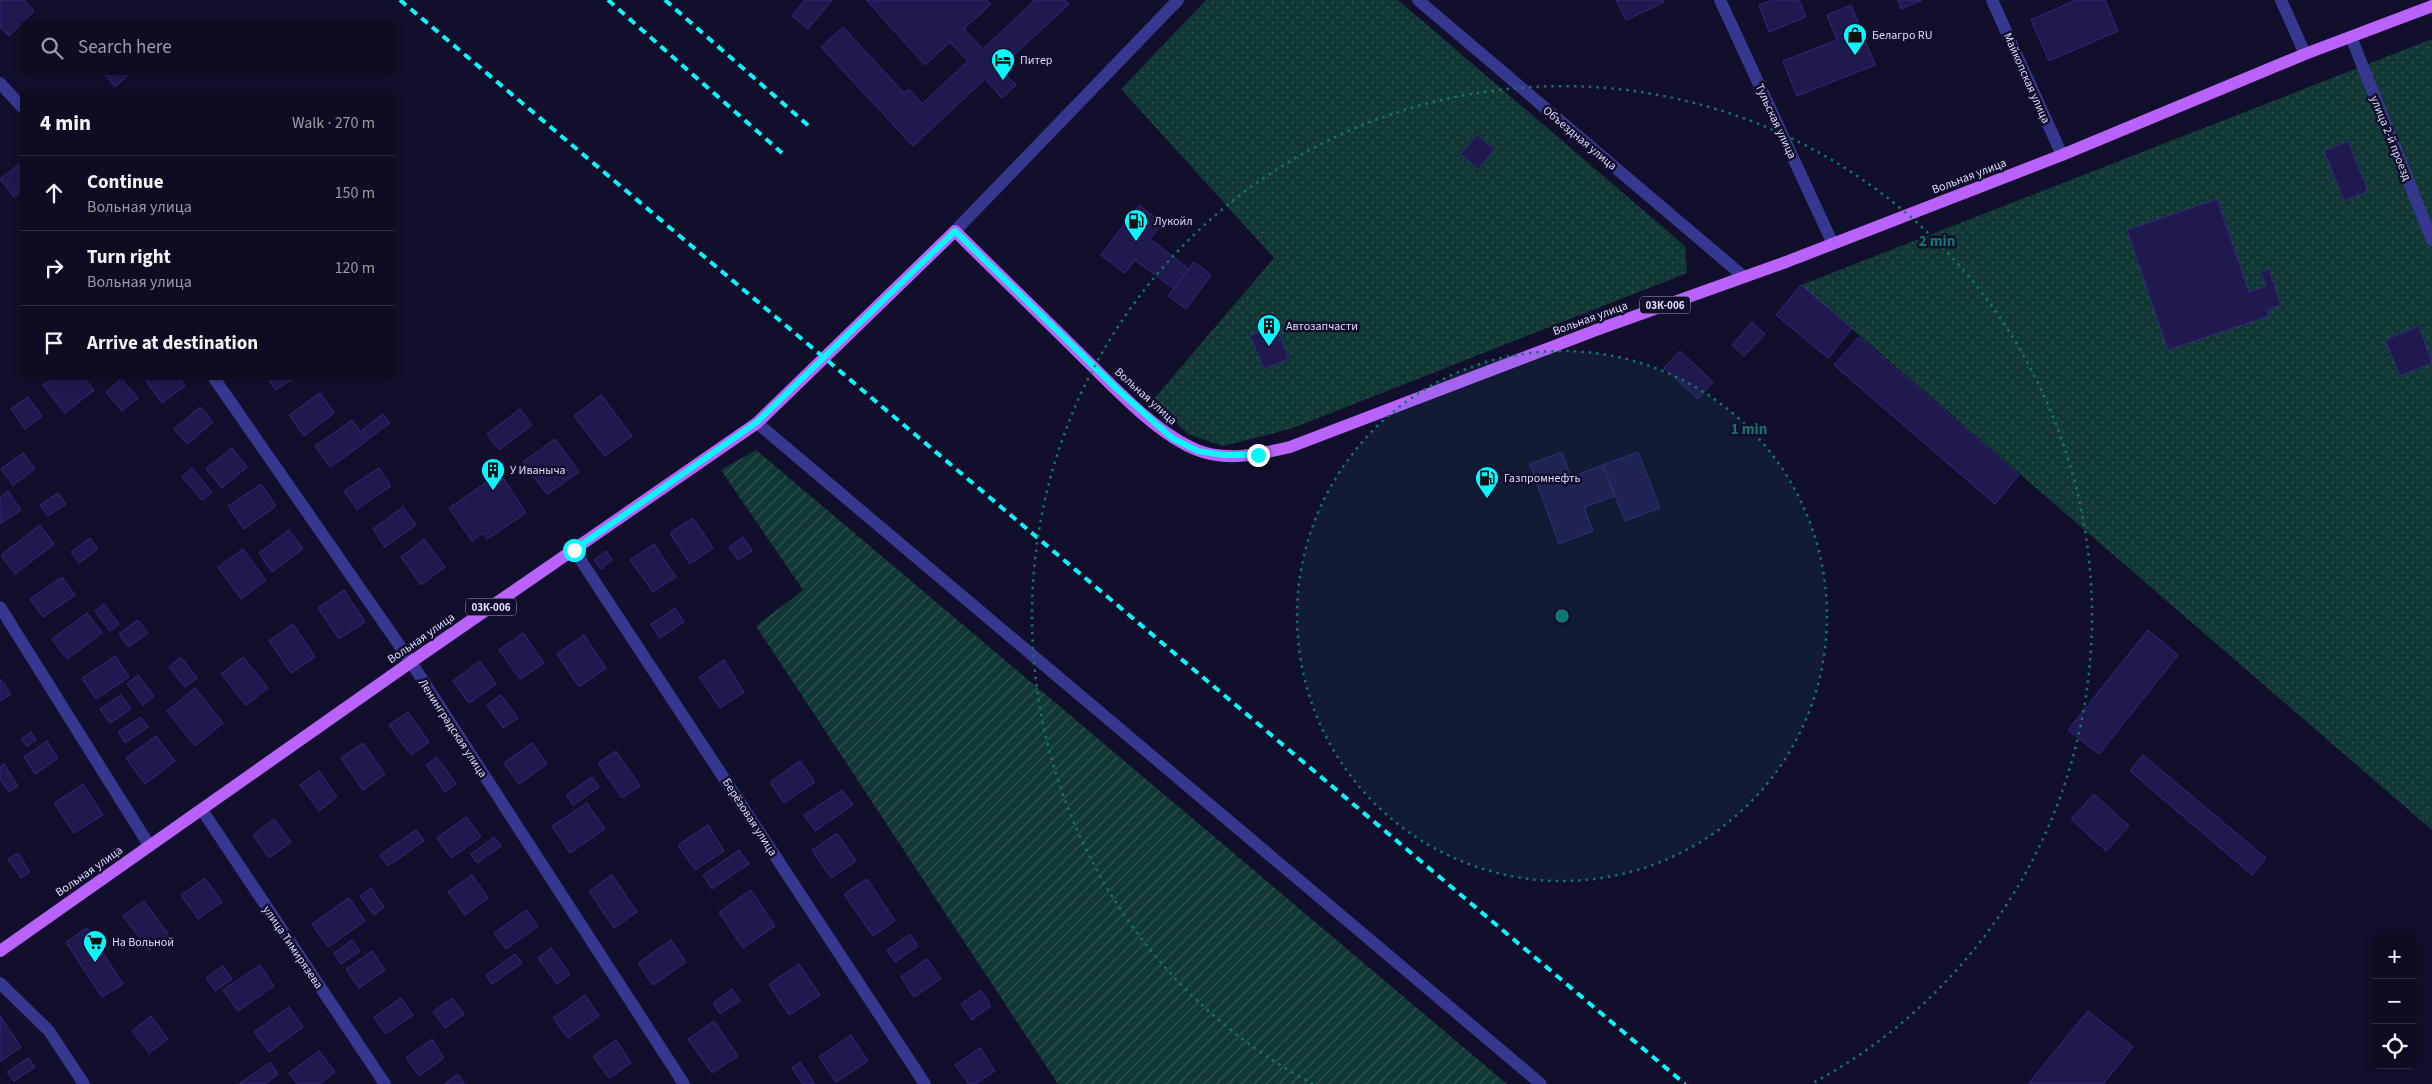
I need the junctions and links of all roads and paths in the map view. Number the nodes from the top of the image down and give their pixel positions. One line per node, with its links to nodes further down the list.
1 (1178, 0): 12 (street, Вольная улица)
2 (1418, 0): 15 (street, Объездная улица)
3 (1720, 0): 14 (street, Тульская улица)
4 (1992, 0): 11 (street, Майкопская улица)
5 (2281, 0): 8 (street)
6 (2432, 6): 7 (main road, Вольная улица / 03К-006)
7 (2351, 37): 8 (main road, Вольная улица / 03К-006); 13 (street, улица 2-й проезд)
8 (2305, 54): 11 (main road, Вольная улица / 03К-006)
9 (0, 83): 10 (street)
10 (20, 105)
11 (2062, 156): 14 (main road, Вольная улица / 03К-006)
12 (955, 231): 15 (main road, Вольная улица / 03К-006); 17 (main road, Вольная улица / 03К-006)
13 (2432, 240)
14 (1832, 242): 15 (main road, Вольная улица / 03К-006)
15 (1743, 276)
16 (215, 380): 20 (street, Ленинградская улица)
17 (757, 422): 18 (main road, Вольная улица / 03К-006); 29 (street)
18 (574, 550): 20 (main road, Вольная улица / 03К-006); 28 (street, Берёзовая улица)
19 (0, 607): 22 (street)
20 (411, 662): 21 (main road, Вольная улица / 03К-006); 27 (street, Ленинградская улица)
21 (202, 810): 22 (main road, Вольная улица / 03К-006); 26 (street, улица Тимирязева)
22 (150, 845): 23 (main road, Вольная улица / 03К-006)
23 (0, 951)
24 (0, 983): 25 (street)
25 (84, 1084)
26 (384, 1084)
27 (684, 1084)
28 (925, 1084)
29 (1541, 1084)

